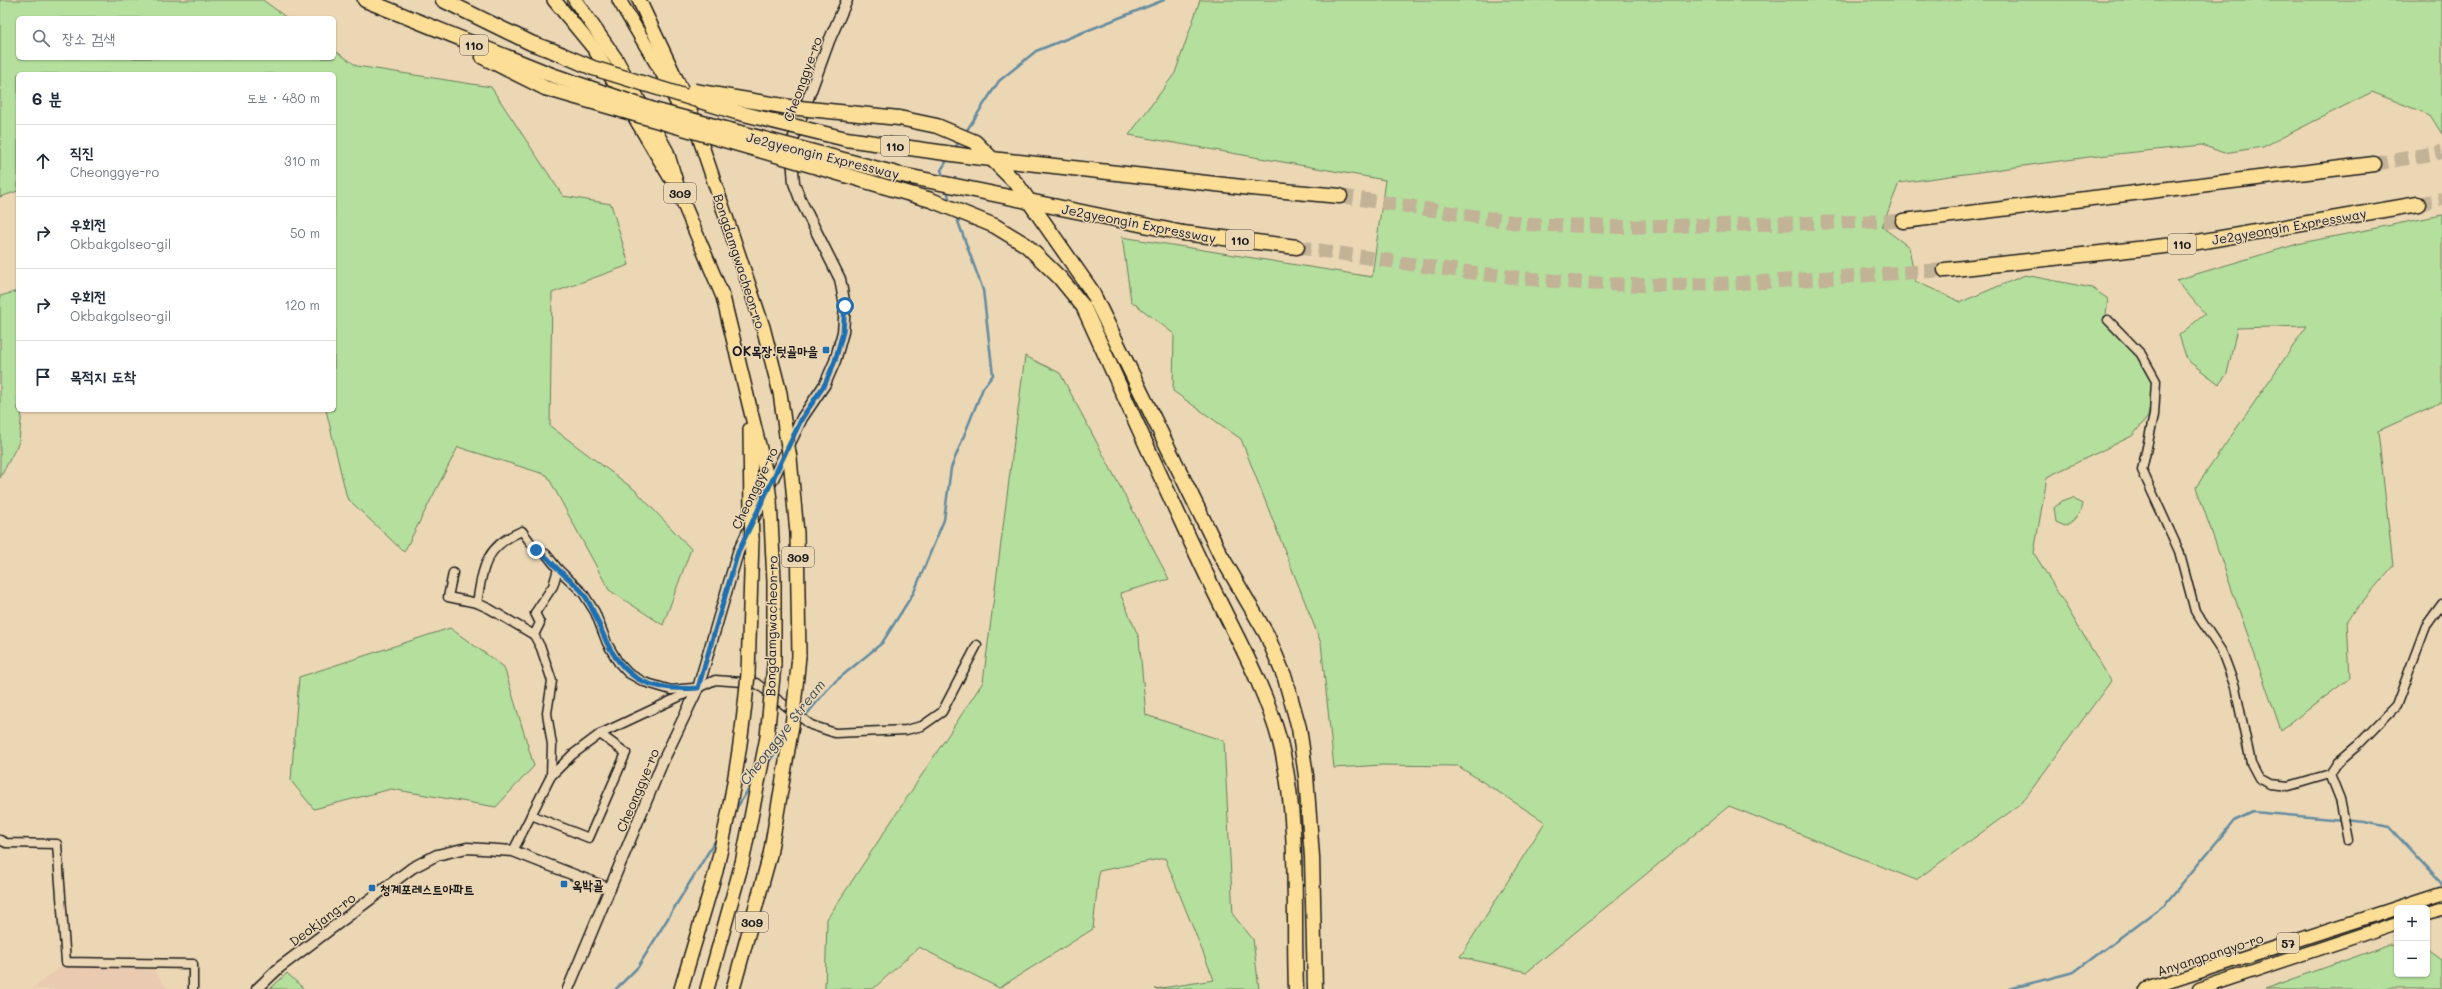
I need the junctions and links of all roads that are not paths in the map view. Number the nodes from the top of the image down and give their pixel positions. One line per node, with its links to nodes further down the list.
1 (365, 0): 8 (highway, Je2gyeongin Expressway / 110)
2 (444, 0): 9 (highway, Je2gyeongin Expressway / 110)
3 (554, 0): 12 (highway, Bongdamgwacheon-ro)
4 (575, 0): 12 (highway, Bongdamgwacheon-ro / 309)
5 (619, 0): 11 (highway, Bongdamgwacheon-ro / 309)
6 (638, 0): 11 (highway, Bongdamgwacheon-ro)
7 (847, 0): 27 (street, Cheonggye-ro)
8 (399, 15): 16 (highway, Je2gyeongin Expressway / 110, bridge); 46 (highway, bridge)
9 (550, 50): 13 (highway, Je2gyeongin Expressway / 110, bridge); 47 (highway, bridge)
10 (2374, 164): 15 (highway)
11 (713, 177): 38 (highway, Bongdamgwacheon-ro / 309, bridge)
12 (680, 195): 19 (highway, Bongdamgwacheon-ro / 309)
13 (1340, 196)
14 (2418, 204): 17 (highway, Je2gyeongin Expressway / 110)
15 (1903, 221)
16 (1297, 247)
17 (1945, 270)
18 (2108, 320): 29 (street)
19 (750, 402): 26 (highway, Bongdamgwacheon-ro, bridge); 43 (highway, Bongdamgwacheon-ro / 309, bridge)
20 (558, 569): 22 (street); 24 (street); 27 (street)
21 (453, 573): 22 (street)
22 (477, 603): 24 (street)
23 (2442, 604): 29 (street)
24 (534, 635): 30 (street)
25 (977, 645): 26 (street, bridge)
26 (752, 679): 27 (street); 42 (highway, Bongdamgwacheon-ro, bridge)
27 (698, 688): 28 (street); 35 (street, Cheonggye-ro)
28 (600, 734): 30 (street); 31 (street)
29 (2330, 774): 32 (street)
30 (551, 776): 31 (street)
31 (530, 815): 34 (street)
32 (2347, 836)
33 (0, 840): 39 (street)
34 (513, 851): 35 (street, Deokjang-ro); 40 (street, Deokjang-ro)
35 (610, 888): 41 (street, Cheonggye-ro)
36 (2442, 893): 48 (main road, Anyangpangyo-ro / 57)
37 (2394, 924): 49 (main road, 57)
38 (742, 960): 44 (highway, Bongdamgwacheon-ro / 309); 45 (highway, Bongdamgwacheon-ro)
39 (193, 989)
40 (257, 989)
41 (568, 989)
42 (681, 989)
43 (707, 989)
44 (733, 989)
45 (738, 989)
46 (1296, 989)
47 (1315, 989)
48 (2147, 989)
49 (2199, 989)

